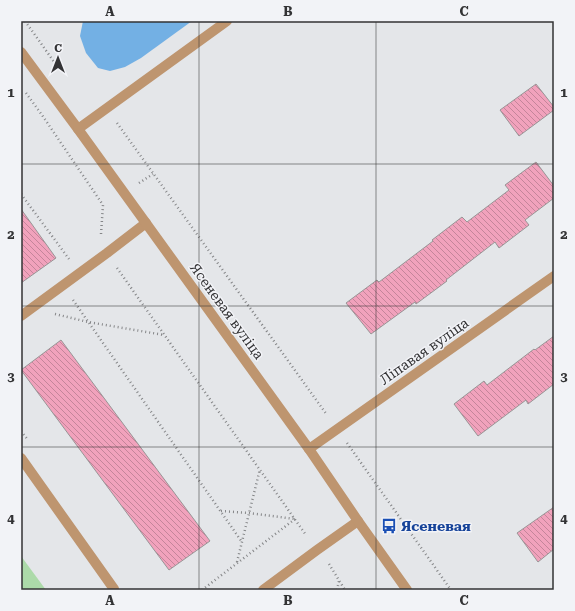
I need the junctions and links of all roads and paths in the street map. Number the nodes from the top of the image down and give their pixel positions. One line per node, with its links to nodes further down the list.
1 (25, 21): 4 (path)
2 (227, 21): 6 (street)
3 (21, 52): 7 (street, Ясеневая вуліца)
4 (60, 70)
5 (25, 92): 10 (path)
6 (107, 108): 7 (street); 18 (path)
7 (78, 130): 9 (street, Ясеневая вуліца)
8 (21, 194): 11 (path)
9 (146, 223): 10 (street); 19 (street, Ясеневая вуліца)
10 (107, 253): 15 (street); 17 (path)
11 (75, 255)
12 (554, 276): 18 (street, Ліпавая вуліца)
13 (72, 299): 16 (path)
14 (51, 313): 16 (path)
15 (21, 316)
16 (88, 322): 17 (path); 22 (path)
17 (165, 335): 21 (path)
18 (338, 430): 19 (street, Ліпавая вуліца); 36 (path)
19 (309, 449): 25 (street, Ясеневая вуліца)
20 (21, 458): 30 (street)
21 (260, 469): 23 (path); 24 (path)
22 (220, 511): 23 (path); 26 (path)
23 (249, 513): 24 (path); 26 (path)
24 (295, 519): 27 (path); 28 (path)
25 (358, 521): 27 (street); 35 (street, Ясеневая вуліца)
26 (242, 542): 28 (path)
27 (317, 550): 29 (path); 32 (street)
28 (237, 563): 31 (path)
29 (339, 580): 33 (path); 34 (path)
30 (114, 589)
31 (202, 590)
32 (264, 590)
33 (337, 590)
34 (345, 590)
35 (407, 590)
36 (451, 590)

